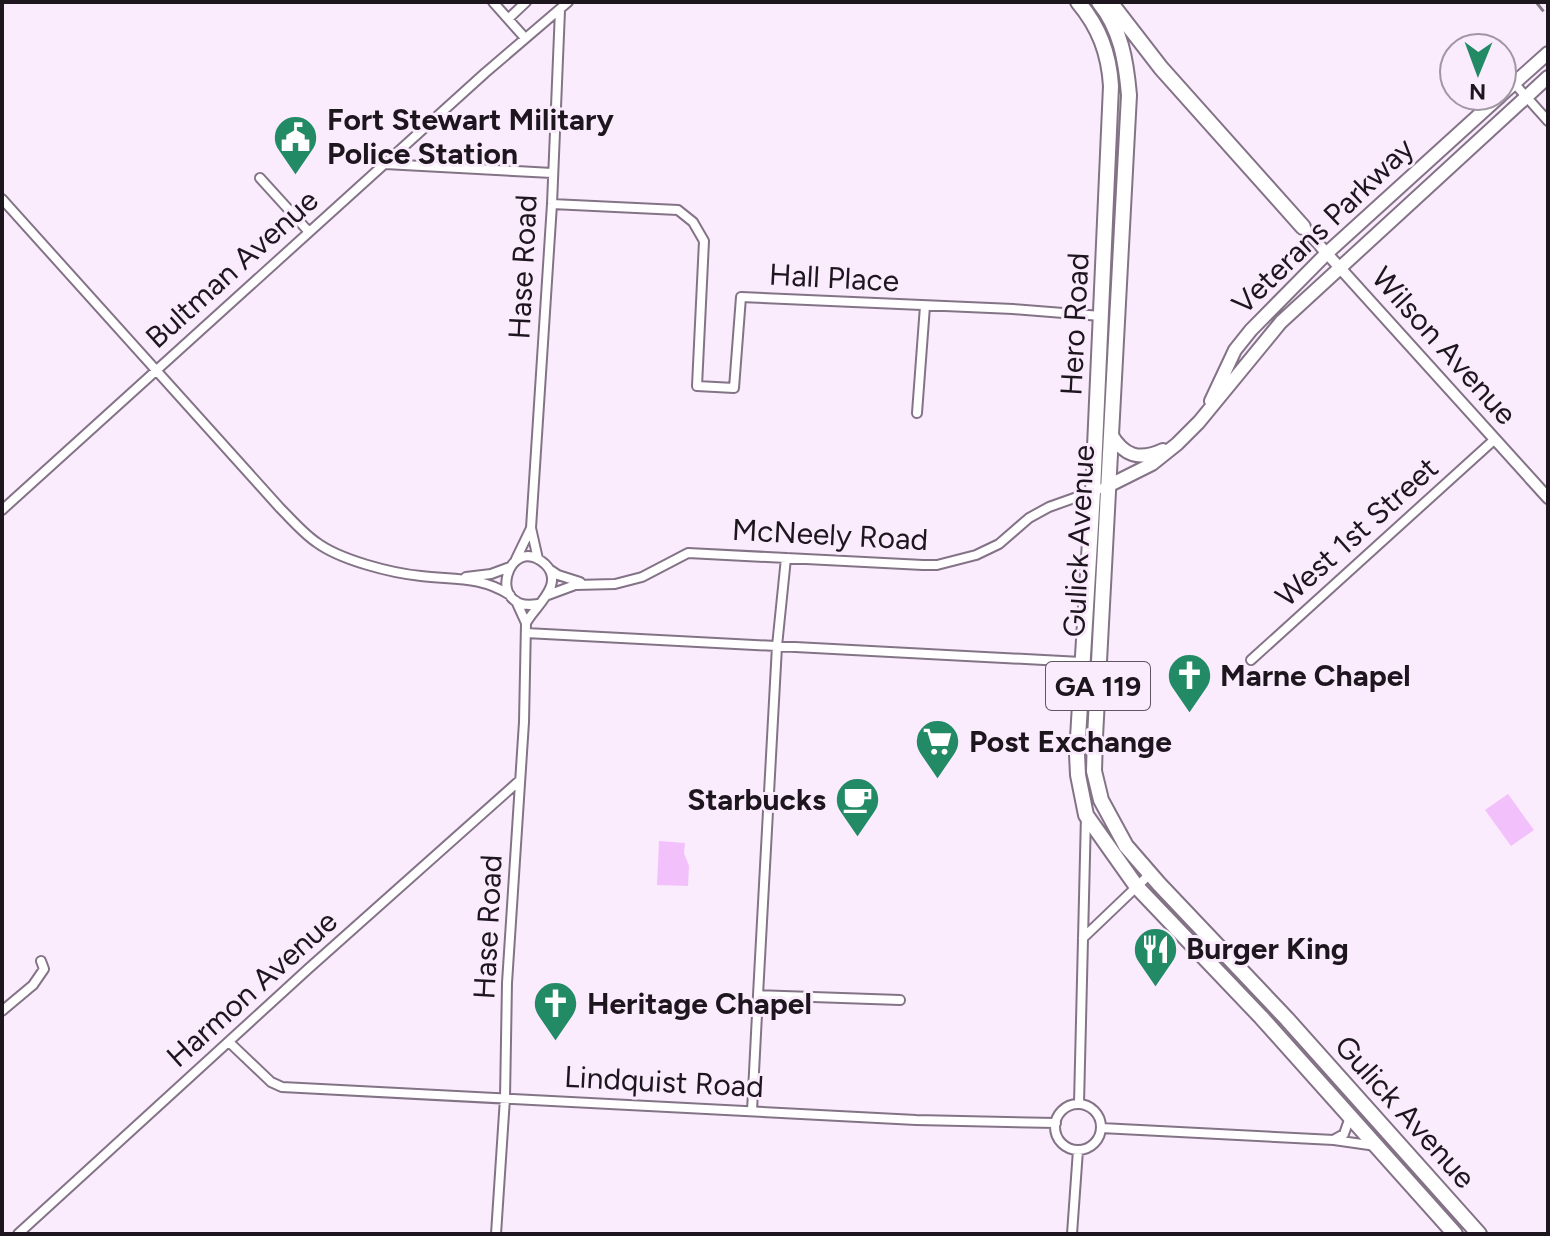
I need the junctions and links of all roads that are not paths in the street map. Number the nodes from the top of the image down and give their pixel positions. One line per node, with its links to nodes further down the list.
1 (493, 2): 8 (street)
2 (526, 2): 8 (street)
3 (568, 2): 7 (street, Bultman Avenue)
4 (1078, 2): 27 (main road, Hero Road / GA 119)
5 (1099, 2): 31 (main road, Gulick Avenue / GA 119)
6 (1110, 2): 22 (main road)
7 (560, 10): 9 (street, Bultman Avenue); 18 (street, Hase Road)
8 (508, 19): 9 (street)
9 (525, 38): 17 (street, Bultman Avenue)
10 (1548, 53): 12 (main road, Veterans Parkway)
11 (1548, 77): 14 (main road, Veterans Parkway)
12 (1518, 79)
13 (1518, 87): 14 (street)
14 (1526, 96): 16 (street); 25 (main road, Veterans Parkway)
15 (1482, 112): 24 (main road, Veterans Parkway)
16 (1548, 121)
17 (385, 164): 18 (street); 23 (street, Bultman Avenue)
18 (552, 173): 21 (street, Hase Road)
19 (260, 178): 23 (street)
20 (2, 199): 28 (street)
21 (552, 204): 26 (street, Hall Place); 38 (street, Hase Road)
22 (1303, 227): 24 (street, Wilson Avenue)
23 (309, 232): 28 (street, Bultman Avenue)
24 (1327, 253): 25 (street, Wilson Avenue); 29 (main road, Veterans Parkway)
25 (1340, 267): 29 (main road, Veterans Parkway); 32 (street, Wilson Avenue)
26 (925, 306): 27 (street, Hall Place); 30 (street)
27 (1101, 316): 35 (main road, Hero Road / GA 119)
28 (154, 370): 37 (street, Bultman Avenue); 43 (street)
29 (1207, 412): 33 (main road, Veterans Parkway)
30 (917, 413)
31 (1111, 434): 33 (main road); 34 (main road, Gulick Avenue / GA 119)
32 (1495, 439): 36 (street, Wilson Avenue); 50 (street, West 1st Street)
33 (1177, 444): 34 (main road, Veterans Parkway)
34 (1108, 486): 35 (street, McNeely Road); 54 (main road, Gulick Avenue / GA 119)
35 (1093, 492): 39 (street, McNeely Road); 51 (main road, Hero Road / GA 119)
36 (1548, 498)
37 (2, 510)
38 (531, 528): 40 (street); 41 (street)
39 (786, 558): 44 (street, McNeely Road); 49 (street)
40 (538, 559): 41 (street); 42 (street)
41 (512, 564): 43 (street); 46 (street)
42 (549, 568): 44 (street); 45 (street)
43 (465, 578): 46 (street)
44 (585, 584): 45 (street)
45 (548, 595): 47 (street)
46 (513, 598): 47 (street); 48 (street)
47 (538, 604): 48 (street)
48 (526, 628): 49 (street); 52 (street, Hase Road)
49 (777, 646): 51 (street); 58 (street)
50 (1251, 660)
51 (1081, 662): 53 (main road, Hero Road / GA 119)
52 (519, 781): 61 (street, Harmon Avenue); 62 (street, Hase Road)
53 (1086, 815): 55 (main road, Gulick Avenue / GA 119); 56 (street)
54 (1150, 874): 55 (street); 75 (main road, Gulick Avenue / GA 119)
55 (1137, 887): 56 (street); 65 (main road, Gulick Avenue / GA 119)
56 (1083, 938): 63 (street)
57 (41, 961): 60 (street)
58 (758, 995): 59 (street); 64 (street)
59 (900, 1000)
60 (2, 1011)
61 (229, 1042): 62 (street, Lindquist Road); 71 (street, Harmon Avenue)
62 (505, 1098): 64 (street, Lindquist Road); 72 (street, Hase Road)
63 (1079, 1104): 66 (street); 67 (street)
64 (752, 1111): 66 (street, Lindquist Road)
65 (1350, 1117): 68 (street); 69 (main road, Gulick Avenue / GA 119)
66 (1056, 1123): 70 (street)
67 (1101, 1128): 68 (street); 70 (street)
68 (1334, 1140): 69 (street)
69 (1376, 1146): 74 (main road, Gulick Avenue / GA 119)
70 (1078, 1150): 73 (street)
71 (18, 1234)
72 (496, 1234)
73 (1072, 1234)
74 (1455, 1234)
75 (1479, 1234)

